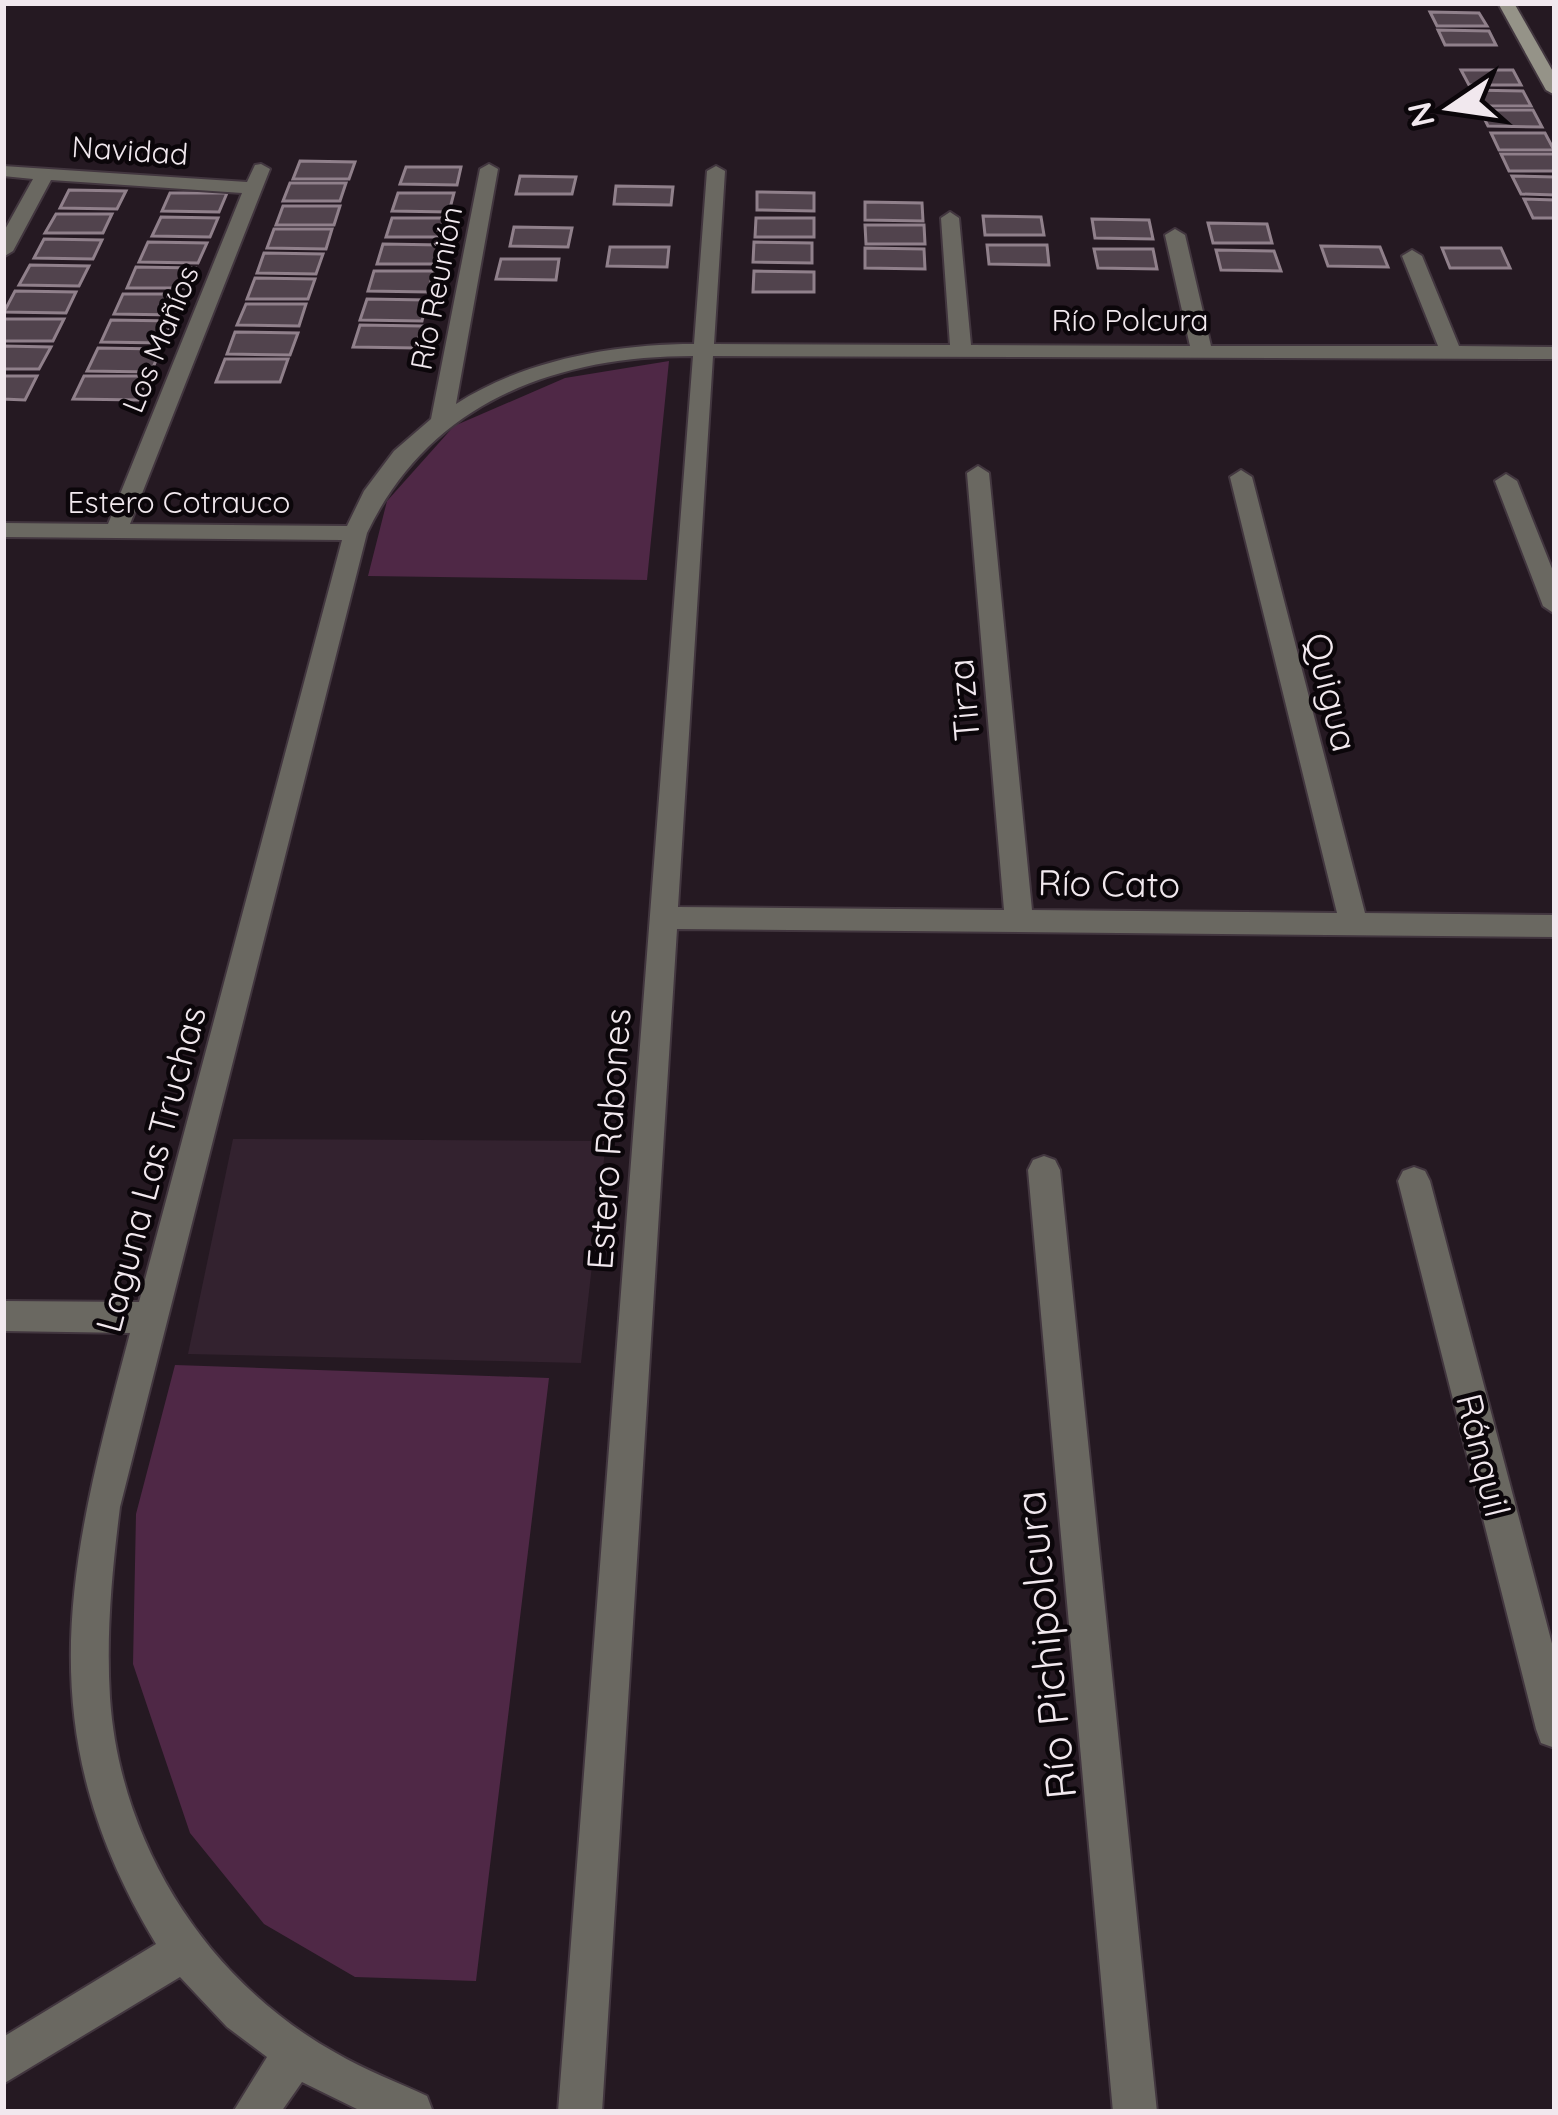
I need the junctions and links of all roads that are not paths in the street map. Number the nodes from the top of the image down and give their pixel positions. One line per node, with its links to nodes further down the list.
1 (1506, 3): 2 (street)
2 (1555, 90)
3 (489, 169): 17 (street, Río Reunión)
4 (3, 171): 6 (street, Navidad)
5 (716, 171): 12 (street, Estero Rabones)
6 (45, 174): 7 (street, Navidad); 10 (street)
7 (257, 179): 22 (street, Los Mañíos)
8 (950, 218): 13 (street)
9 (1175, 235): 14 (street)
10 (3, 250)
11 (1412, 256): 15 (street)
12 (704, 347): 13 (street, Río Polcura); 17 (street, Laguna Las Truchas); 25 (street, Estero Rabones)
13 (961, 349): 14 (street, Río Polcura)
14 (1202, 350): 15 (street, Río Polcura)
15 (1451, 352): 16 (street, Río Polcura)
16 (1555, 353)
17 (442, 419): 23 (street, Laguna Las Truchas)
18 (978, 472): 26 (street, Tirza)
19 (1241, 477): 27 (street, Quigua)
20 (1506, 481): 24 (street)
21 (3, 530): 22 (street, Estero Cotrauco)
22 (116, 531): 23 (street, Estero Cotrauco)
23 (355, 533): 32 (street, Laguna Las Truchas)
24 (1555, 606)
25 (663, 918): 26 (street, Río Cato); 39 (street, Estero Rabones)
26 (1019, 921): 27 (street, Río Cato)
27 (1354, 924): 28 (street, Río Cato)
28 (1555, 926)
29 (1044, 1170): 40 (street, Río Pichipolcura)
30 (1414, 1181): 33 (street, Ránquil)
31 (3, 1316): 32 (street)
32 (152, 1318): 34 (street, Laguna Las Truchas)
33 (1555, 1730)
34 (182, 1952): 35 (street, Laguna Las Truchas); 36 (street)
35 (293, 2057): 37 (street); 38 (street, Laguna Las Truchas)
36 (3, 2062)
37 (255, 2112)
38 (410, 2112)
39 (580, 2112)
40 (1135, 2112)

